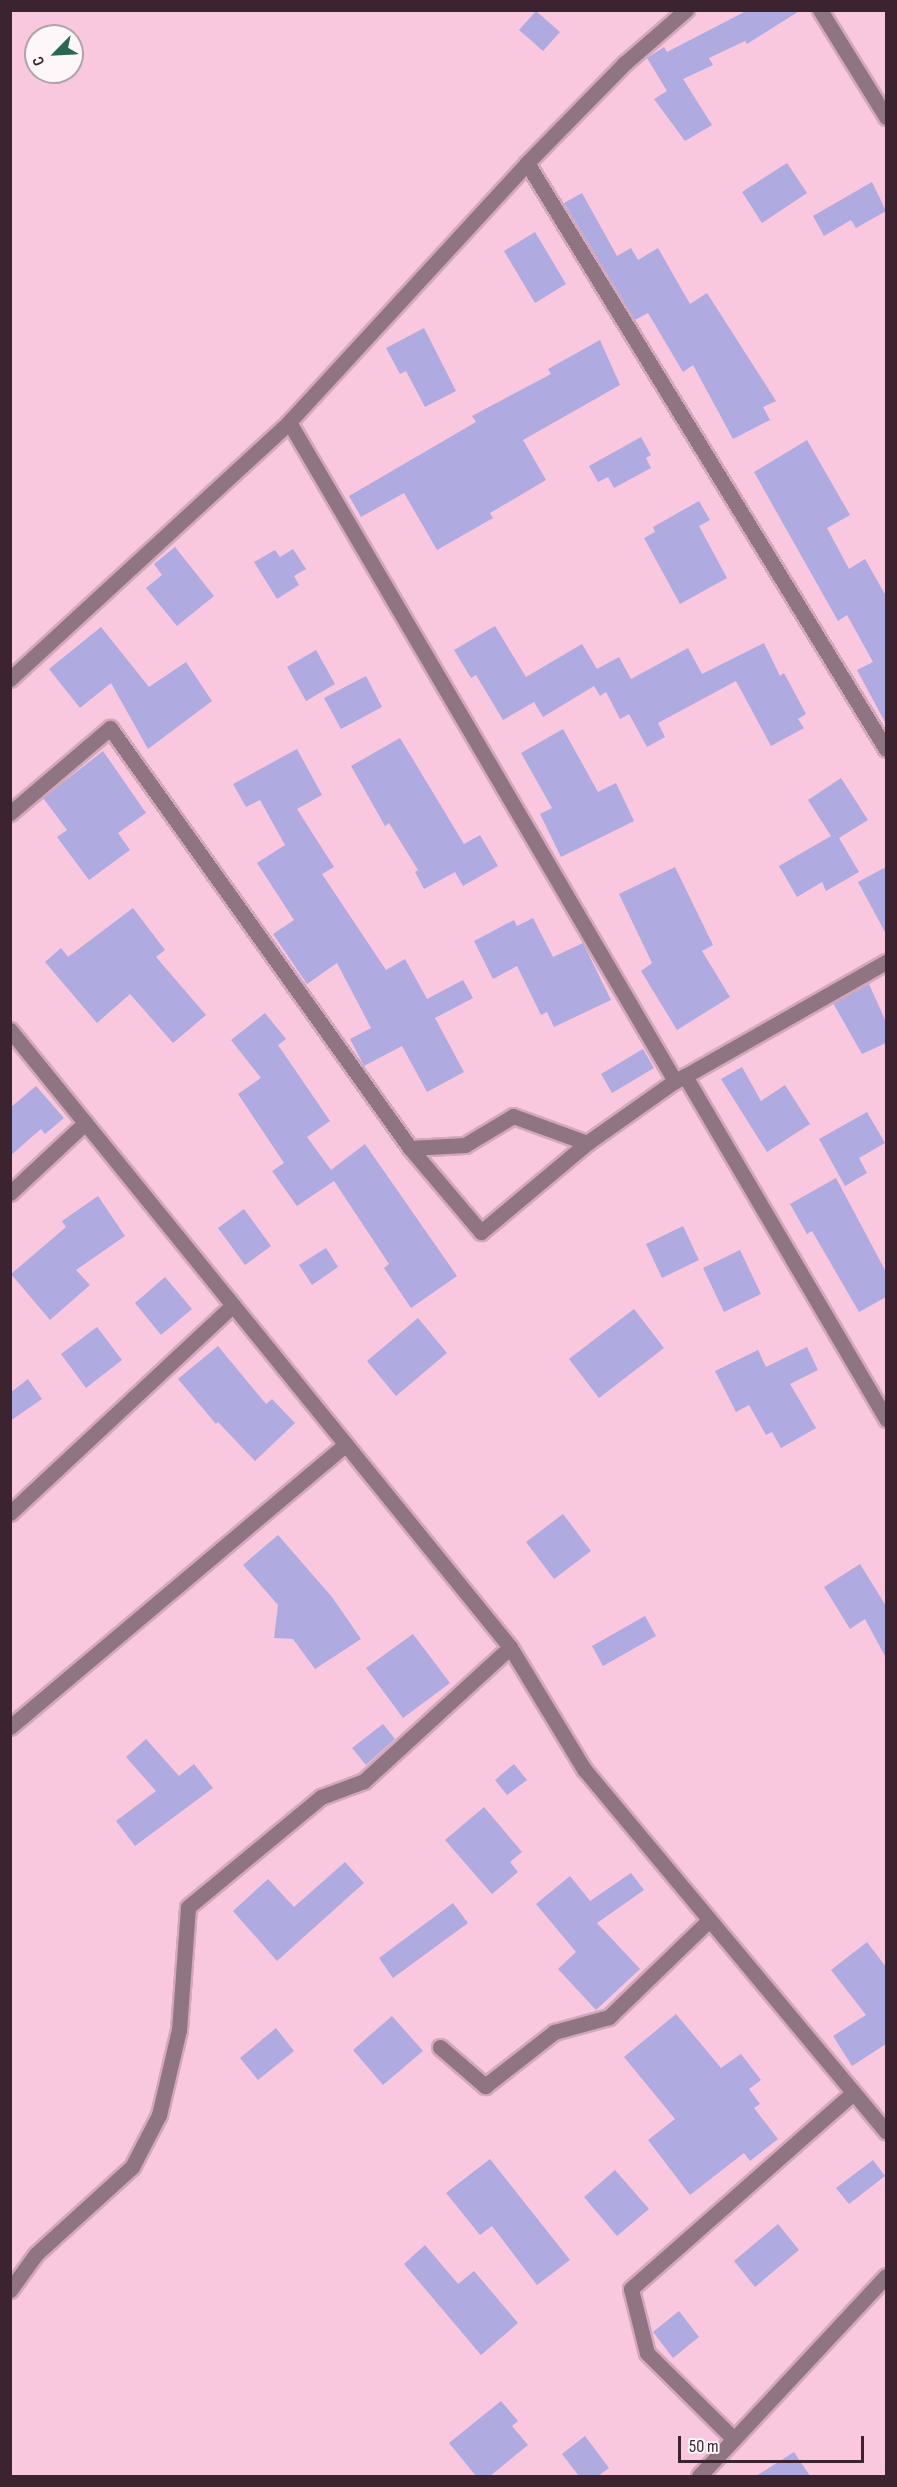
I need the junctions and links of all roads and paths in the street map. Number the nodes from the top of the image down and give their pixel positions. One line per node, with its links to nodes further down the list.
1 (686, 10): 4 (street)
2 (820, 10): 3 (street)
3 (886, 117)
4 (527, 163): 5 (street); 7 (street)
5 (289, 422): 6 (street); 11 (street)
6 (10, 679)
7 (886, 749)
8 (10, 813): 14 (street)
9 (886, 962): 11 (street)
10 (10, 1030): 12 (street)
11 (680, 1078): 13 (street); 17 (street)
12 (85, 1123): 15 (street); 16 (street)
13 (587, 1143): 14 (street); 14 (street)
14 (410, 1148)
15 (10, 1193)
16 (233, 1305): 18 (street); 19 (street)
17 (886, 1419)
18 (346, 1444): 20 (street); 21 (street)
19 (10, 1512)
20 (510, 1647): 22 (street); 27 (street)
21 (10, 1727)
22 (709, 1920): 23 (street); 24 (street)
23 (440, 2047)
24 (853, 2093): 25 (street); 28 (street)
25 (886, 2132)
26 (886, 2276): 28 (street)
27 (10, 2290)
28 (734, 2439): 29 (street)
29 (699, 2476)

